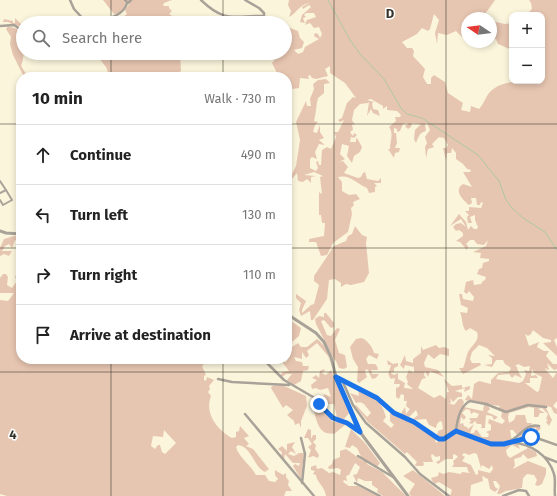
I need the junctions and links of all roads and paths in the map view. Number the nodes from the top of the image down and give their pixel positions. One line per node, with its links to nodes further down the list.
1 (70, 0): 6 (street)
2 (131, 0): 5 (street)
3 (201, 0): 4 (street)
4 (245, 0)
5 (126, 1): 7 (street)
6 (80, 16)
7 (115, 16)
8 (0, 26): 9 (street)
9 (16, 26)
10 (0, 181): 11 (street)
11 (6, 190): 12 (street); 13 (street)
12 (0, 193)
13 (0, 200)
14 (0, 231): 15 (street)
15 (16, 234)
16 (292, 317): 18 (street)
17 (268, 364): 21 (street)
18 (336, 377): 20 (street); 26 (street)
19 (218, 379): 21 (street)
20 (342, 379): 25 (street); 40 (street)
21 (289, 385): 26 (street)
22 (546, 407): 25 (street)
23 (245, 414): 34 (street)
24 (539, 426): 28 (street)
25 (456, 431): 28 (street)
26 (360, 432): 33 (street)
27 (301, 438): 34 (street)
28 (511, 442): 29 (street); 31 (street)
29 (557, 445)
30 (358, 456): 33 (street)
31 (544, 457): 32 (street); 43 (street)
32 (557, 462)
33 (395, 478): 39 (street)
34 (302, 483): 37 (street)
35 (355, 483): 38 (street)
36 (529, 495): 41 (street); 42 (street)
37 (314, 496)
38 (380, 496)
39 (408, 496)
40 (449, 496)
41 (503, 496)
42 (532, 496)
43 (555, 496)

